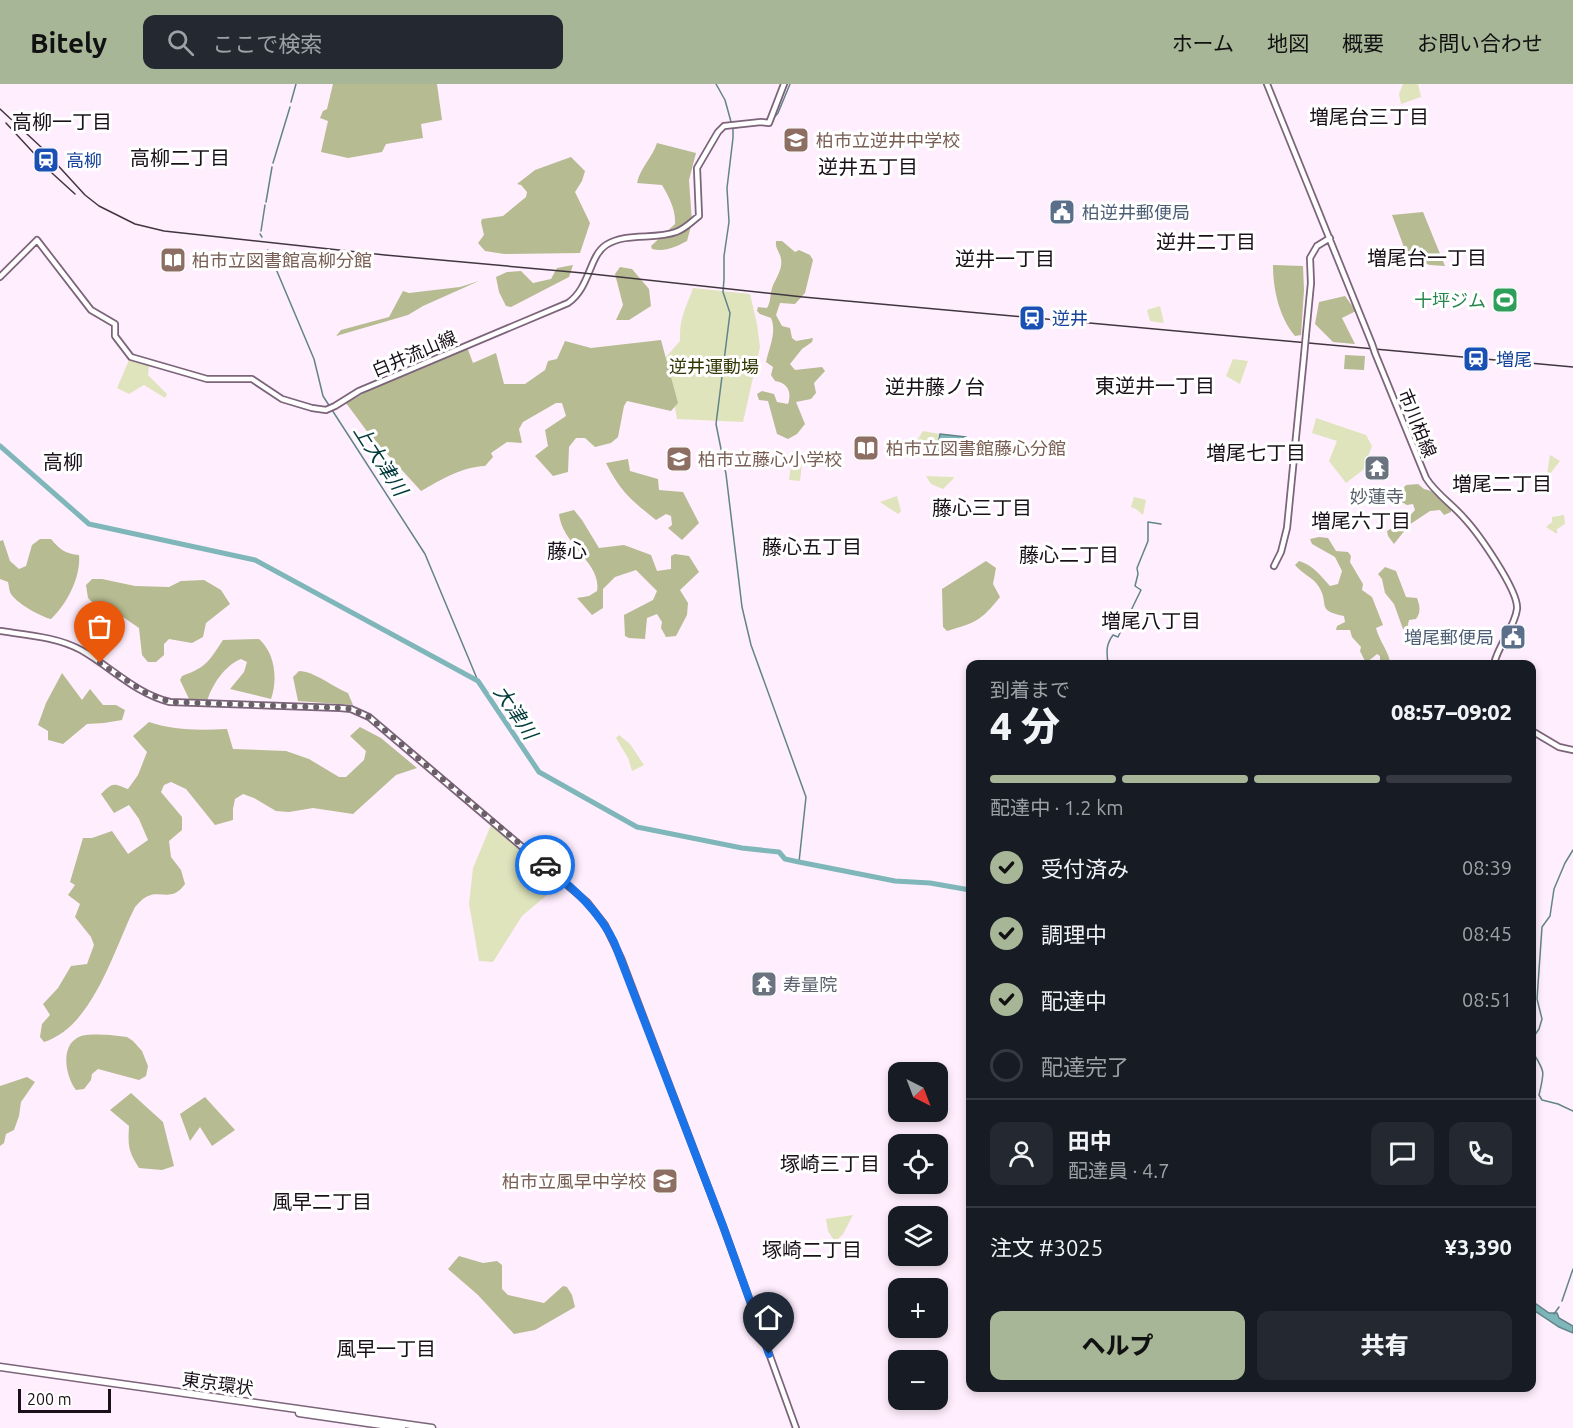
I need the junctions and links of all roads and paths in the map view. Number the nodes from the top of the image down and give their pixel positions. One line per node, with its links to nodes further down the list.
1 (784, 84): 4 (main road, 白井流山線)
2 (1267, 84): 3 (main road, 市川柏線)
3 (1330, 238): 5 (main road, bridge); 7 (main road, 市川柏線, bridge)
4 (0, 277)
5 (1274, 566)
6 (0, 631): 13 (main road)
7 (1495, 660)
8 (1536, 733): 9 (main road)
9 (1573, 750)
10 (0, 1369): 11 (highway, 東京環状); 12 (highway, 東京環状)
11 (402, 1428)
12 (432, 1428)
13 (796, 1428)

